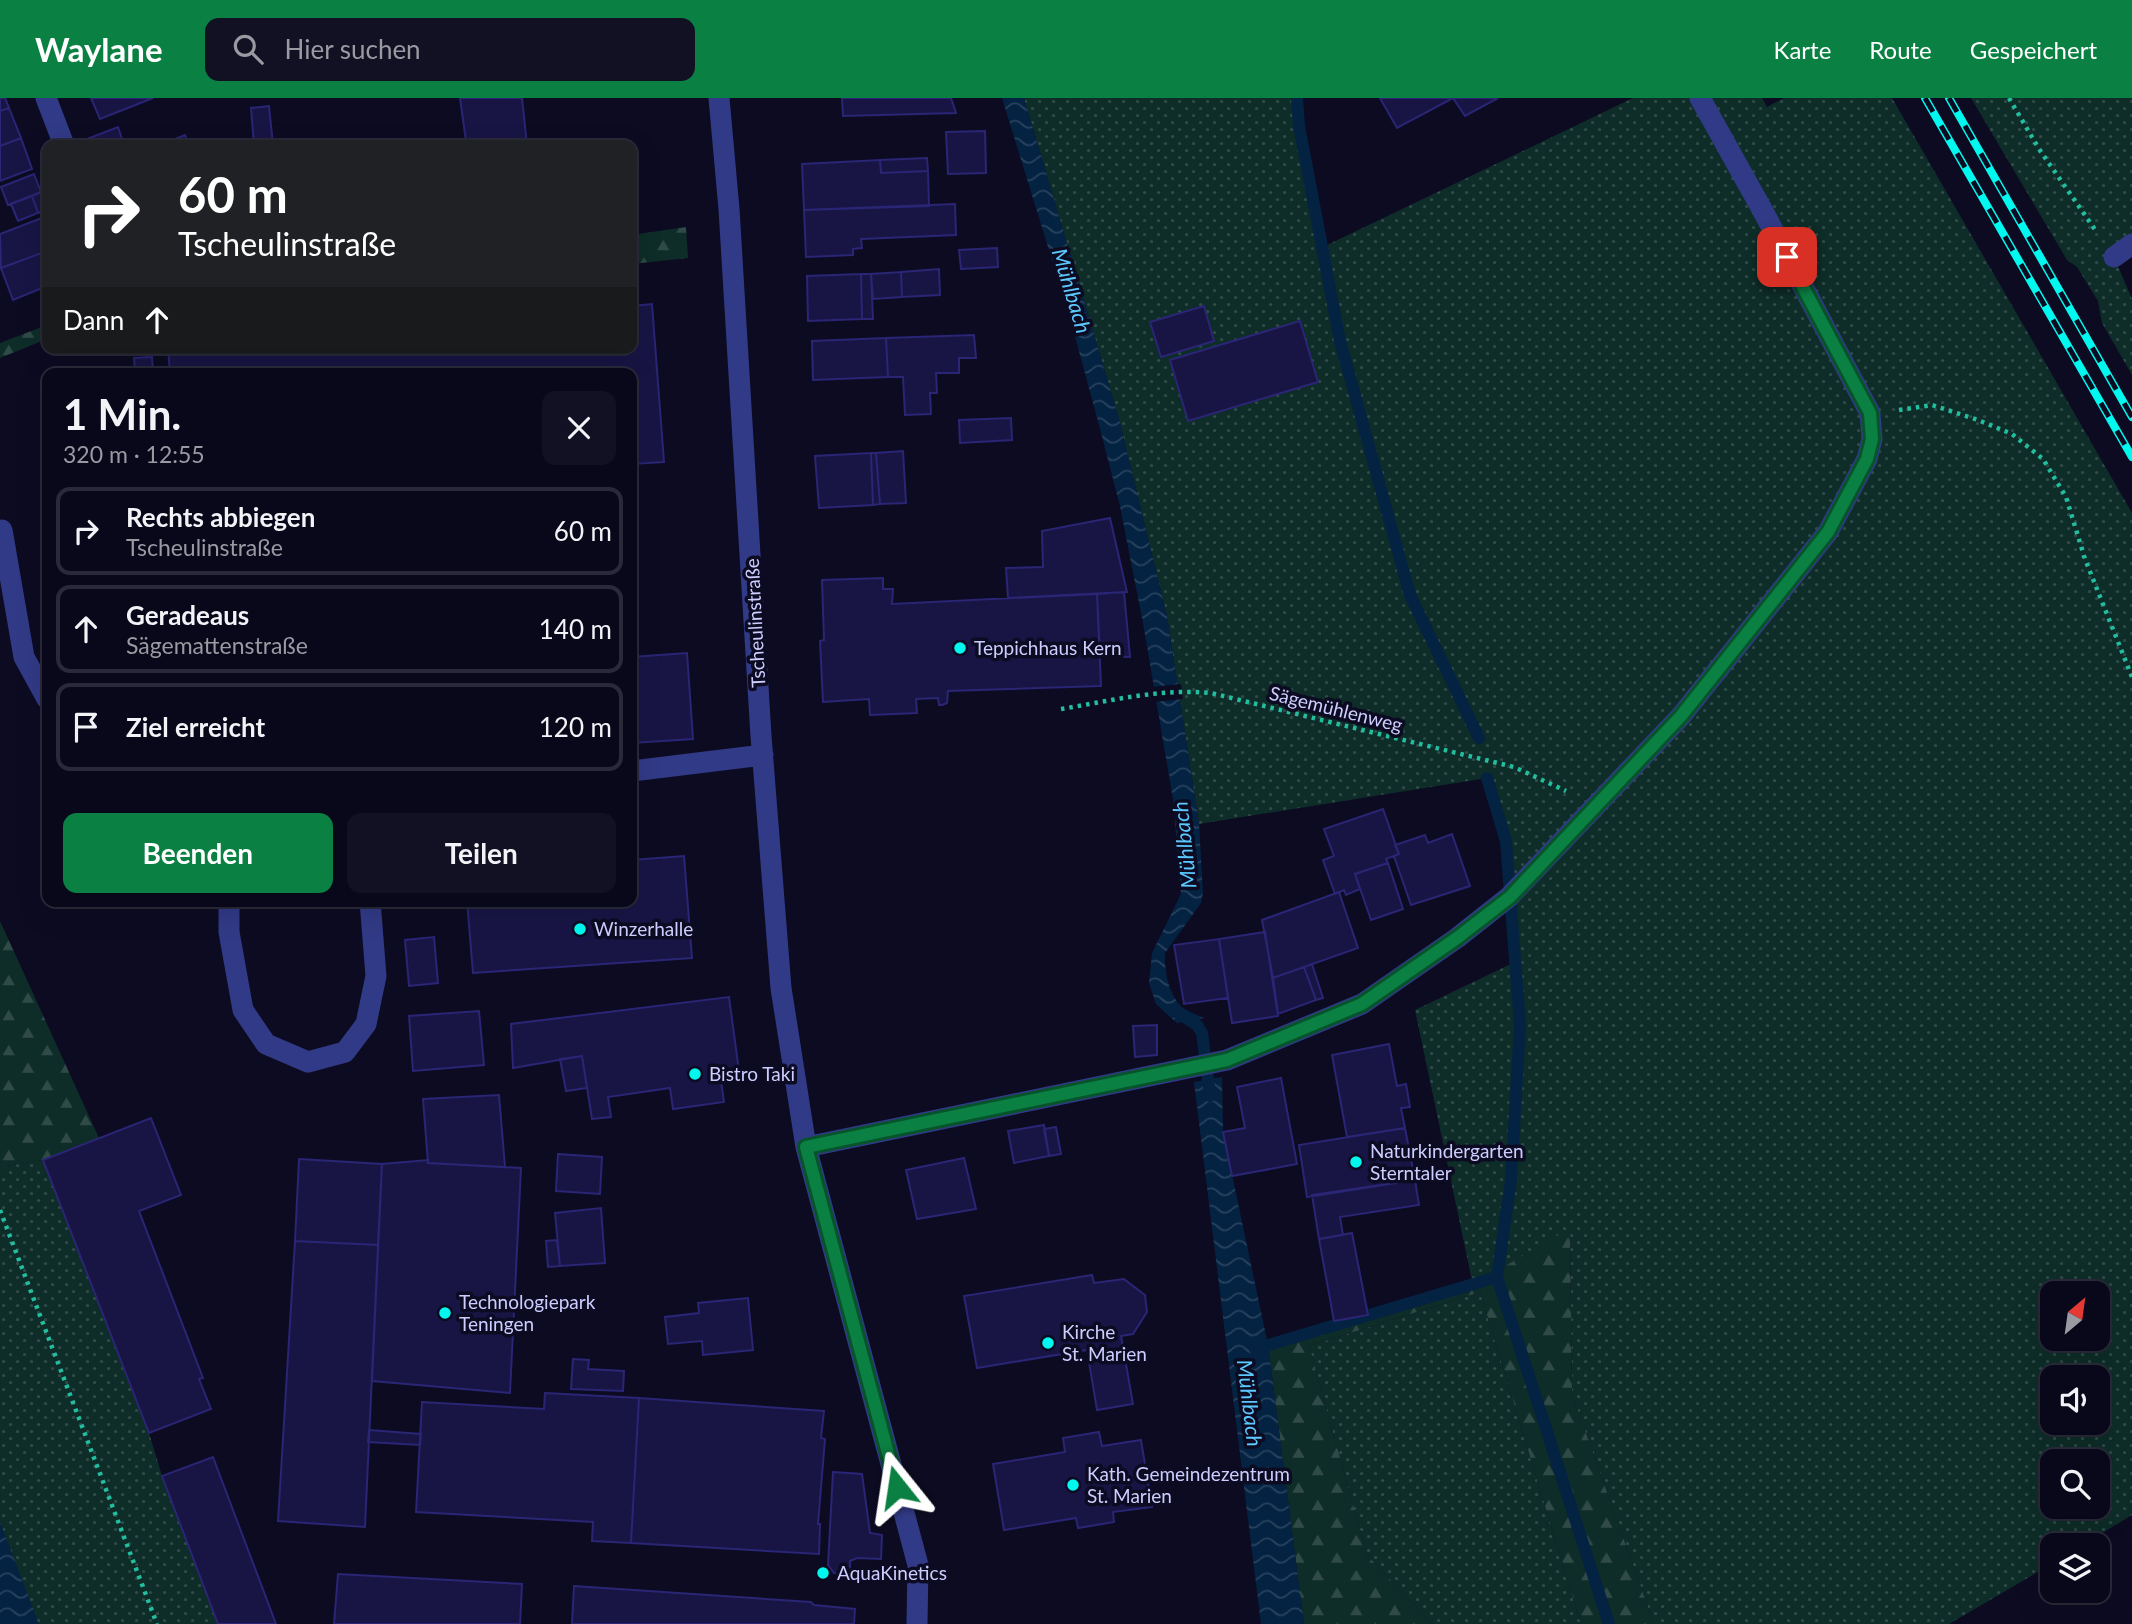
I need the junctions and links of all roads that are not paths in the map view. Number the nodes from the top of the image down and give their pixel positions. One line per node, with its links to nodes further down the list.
1 (46, 98): 4 (street)
2 (719, 98): 9 (street, Tscheulinstraße)
3 (1700, 98): 13 (street)
4 (62, 140)
5 (2132, 244): 6 (street)
6 (2114, 257)
7 (2, 530): 8 (street)
8 (42, 690)
9 (763, 755): 10 (street); 13 (street, Tscheulinstraße)
10 (637, 770)
11 (229, 907): 12 (street)
12 (370, 907)
13 (806, 1147): 14 (street, Tscheulinstraße)
14 (917, 1624)

